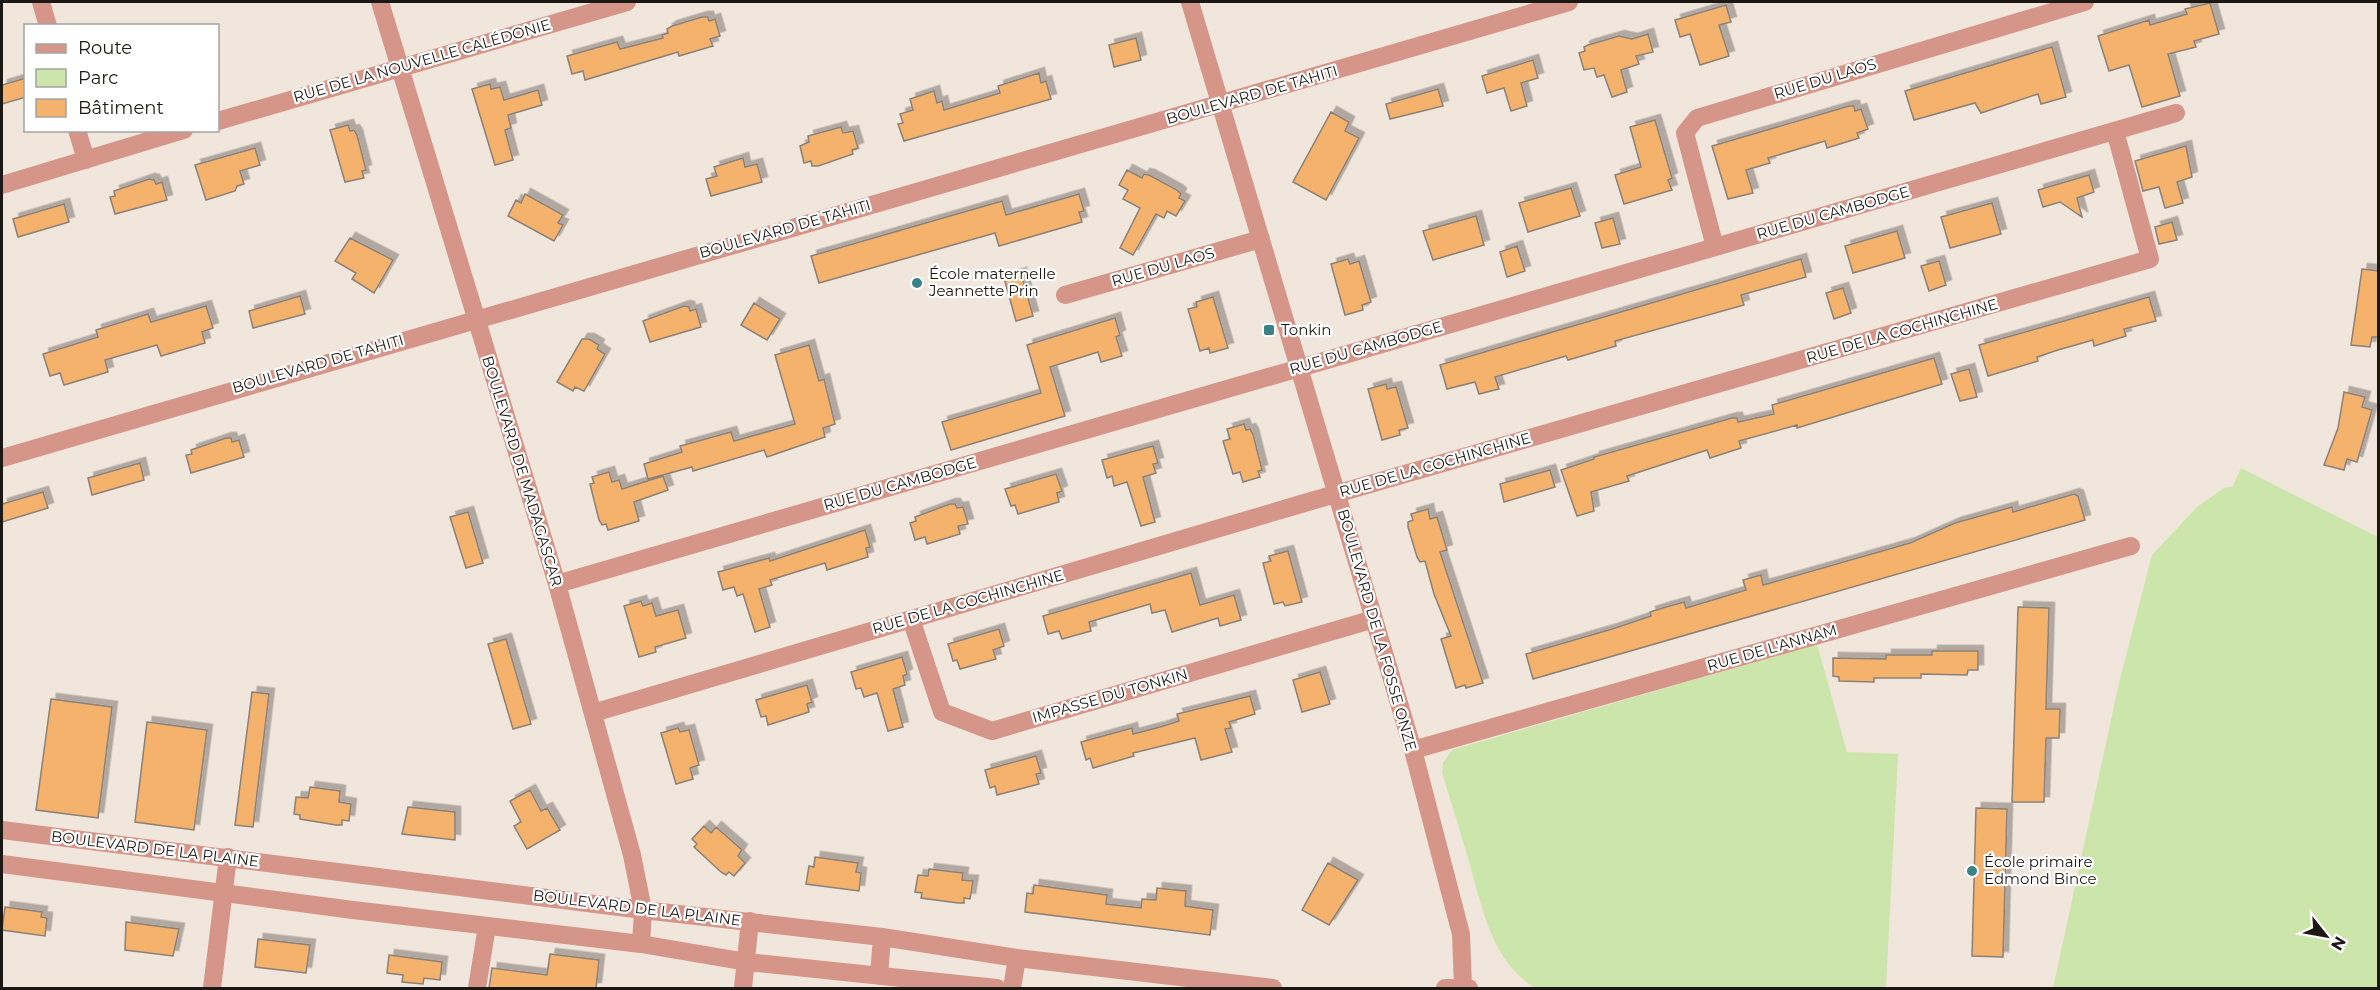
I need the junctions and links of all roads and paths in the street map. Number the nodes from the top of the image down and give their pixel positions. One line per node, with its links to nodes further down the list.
1 (41, 2): 7 (street)
2 (381, 2): 8 (street, BOULEVARD DE MADAGASCAR)
3 (627, 2): 8 (street, RUE DE LA NOUVELLE CALÉDONIE)
4 (1190, 2): 9 (street, BOULEVARD DE LA FOSSE ONZE)
5 (1569, 2): 9 (street, BOULEVARD DE TAHITI)
6 (2084, 2): 18 (street, RUE DU LAOS)
7 (47, 24)
8 (400, 67): 11 (street, RUE DE LA NOUVELLE CALÉDONIE); 20 (street, BOULEVARD DE MADAGASCAR)
9 (1221, 104): 17 (street, BOULEVARD DE LA FOSSE ONZE); 20 (street, BOULEVARD DE TAHITI)
10 (2176, 113): 12 (street, RUE DU CAMBODGE)
11 (219, 121)
12 (2115, 131): 18 (street, RUE DU CAMBODGE); 23 (street, RUE DE LA COCHINCHINE)
13 (79, 132): 15 (street)
14 (177, 132): 15 (street)
15 (86, 160): 16 (street)
16 (2, 184)
17 (1261, 239): 19 (street, RUE DU LAOS); 21 (street, BOULEVARD DE LA FOSSE ONZE)
18 (1716, 247): 21 (street, RUE DU CAMBODGE)
19 (1065, 295)
20 (476, 318): 22 (street, BOULEVARD DE TAHITI); 25 (street, BOULEVARD DE MADAGASCAR)
21 (1299, 367): 23 (street, BOULEVARD DE LA FOSSE ONZE); 25 (street, RUE DU CAMBODGE)
22 (2, 458)
23 (1337, 494): 26 (street, RUE DE LA COCHINCHINE); 27 (street, BOULEVARD DE LA FOSSE ONZE)
24 (2131, 546): 29 (street, RUE DE L'ANNAM)
25 (557, 584): 28 (street, BOULEVARD DE MADAGASCAR)
26 (911, 619): 27 (street, IMPASSE DU TONKIN); 28 (street, RUE DE LA COCHINCHINE)
27 (1374, 619): 29 (street, BOULEVARD DE LA FOSSE ONZE)
28 (593, 713): 34 (street, BOULEVARD DE MADAGASCAR)
29 (1413, 750): 49 (street, BOULEVARD DE LA FOSSE ONZE)
30 (2, 830): 31 (street, BOULEVARD DE LA PLAINE)
31 (228, 857): 33 (street); 34 (street, BOULEVARD DE LA PLAINE)
32 (2, 864): 33 (street)
33 (224, 893): 36 (street); 43 (street)
34 (643, 910): 35 (street, BOULEVARD DE LA PLAINE); 38 (street, BOULEVARD DE MADAGASCAR)
35 (750, 921): 37 (street, BOULEVARD DE LA PLAINE); 40 (street)
36 (487, 926): 38 (street); 44 (street)
37 (882, 937): 39 (street, BOULEVARD DE LA PLAINE); 41 (street)
38 (641, 944): 40 (street)
39 (1017, 958): 42 (street, BOULEVARD DE LA PLAINE); 47 (street)
40 (747, 962): 41 (street); 45 (street)
41 (879, 976): 46 (street)
42 (1146, 980): 48 (street, BOULEVARD DE LA PLAINE)
43 (212, 988)
44 (477, 988)
45 (743, 988)
46 (997, 988)
47 (1012, 988)
48 (1273, 988)
49 (1459, 988)

